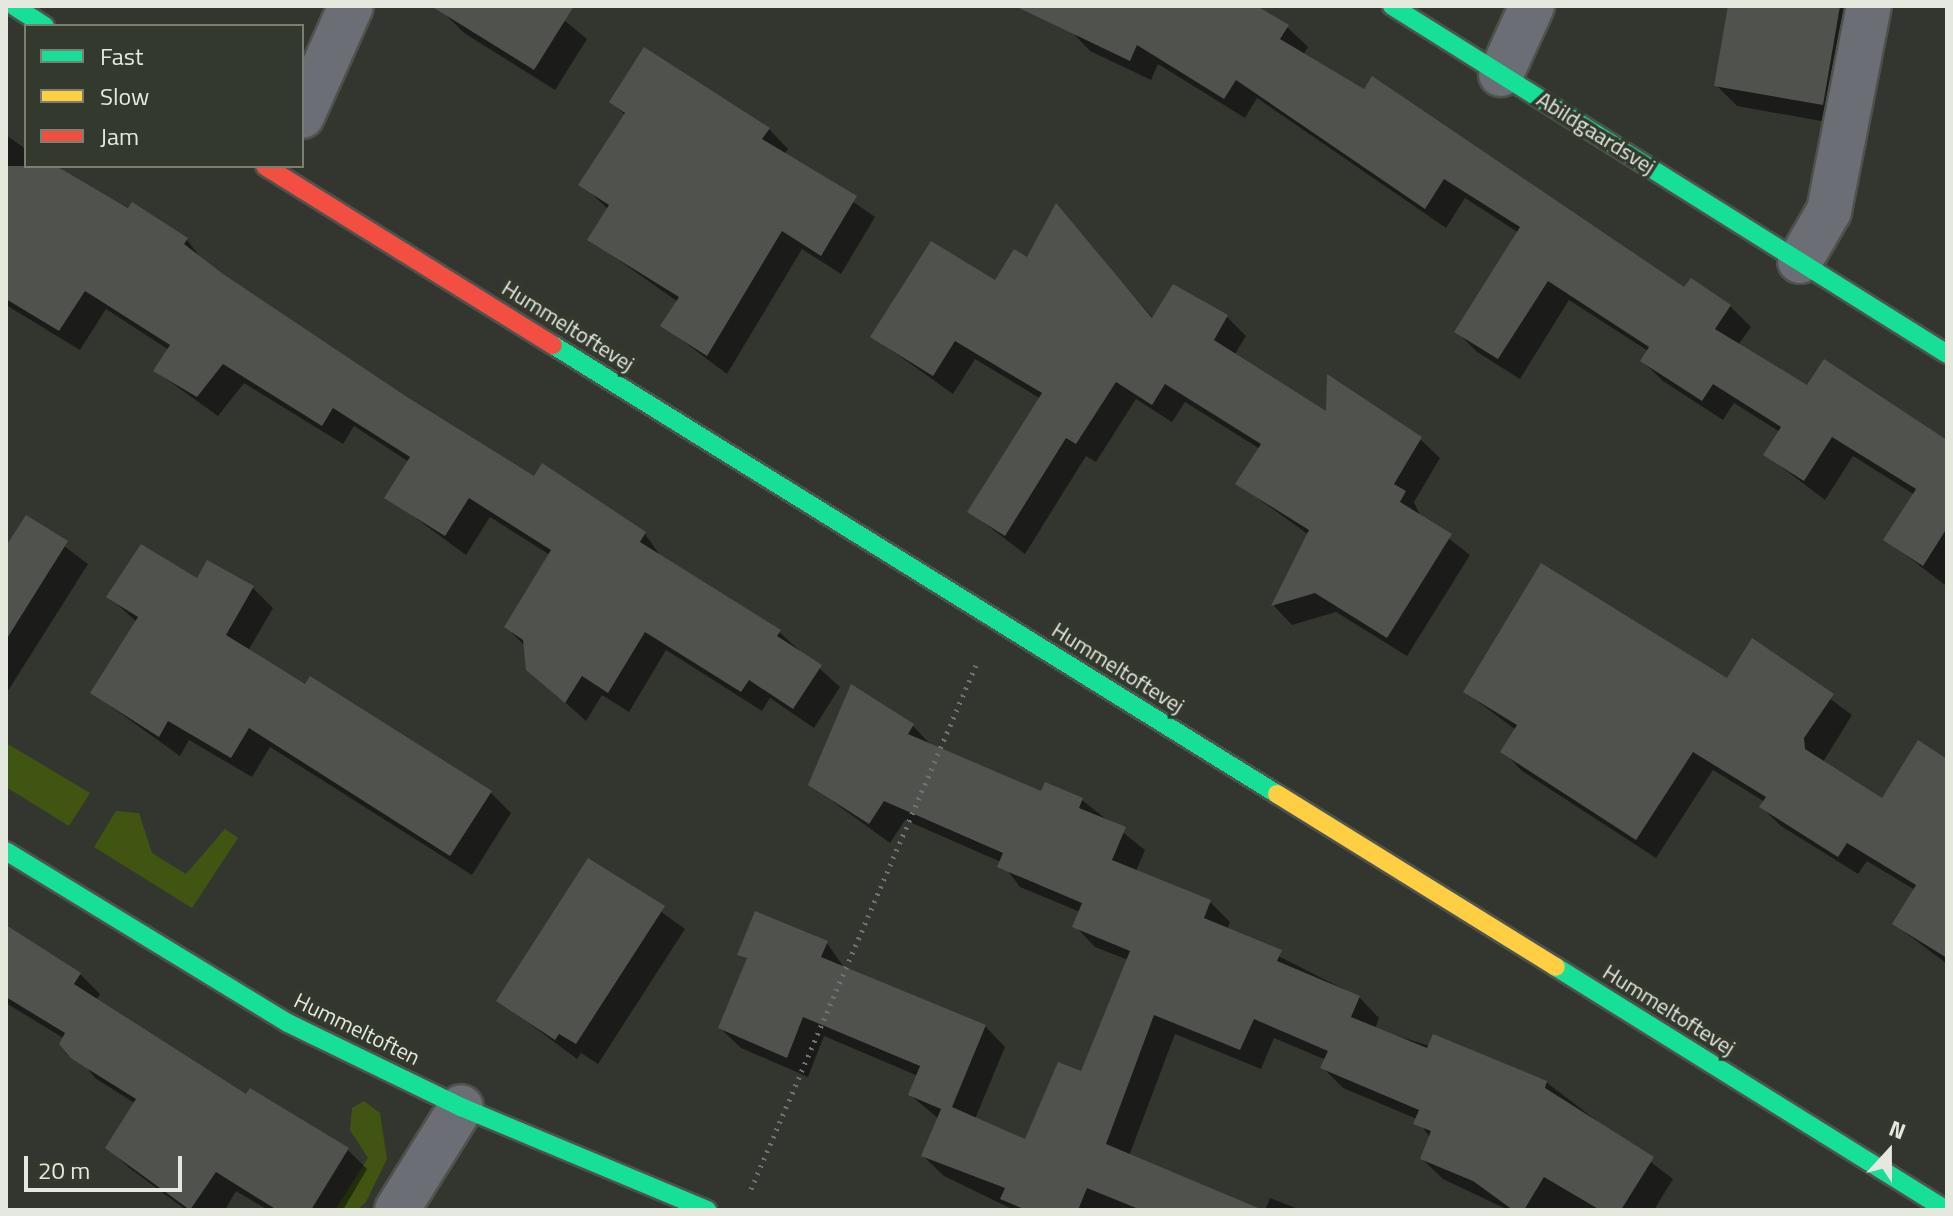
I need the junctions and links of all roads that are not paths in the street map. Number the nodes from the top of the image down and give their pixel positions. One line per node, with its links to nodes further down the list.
1 (14, 6): 6 (street)
2 (351, 6): 8 (street)
3 (1392, 6): 7 (street, Abildgaardsvej)
4 (1532, 6): 7 (street)
5 (1869, 6): 10 (street)
6 (42, 24)
7 (1501, 74): 10 (street, Abildgaardsvej)
8 (304, 112)
9 (273, 168): 16 (street, Hummeltoftevej)
10 (1800, 261): 11 (street, Abildgaardsvej)
11 (1947, 354)
12 (6, 851): 13 (street, Hummeltoften)
13 (461, 1107): 14 (street); 15 (street, Hummeltoften)
14 (397, 1210)
15 (707, 1210)
16 (1947, 1210)

